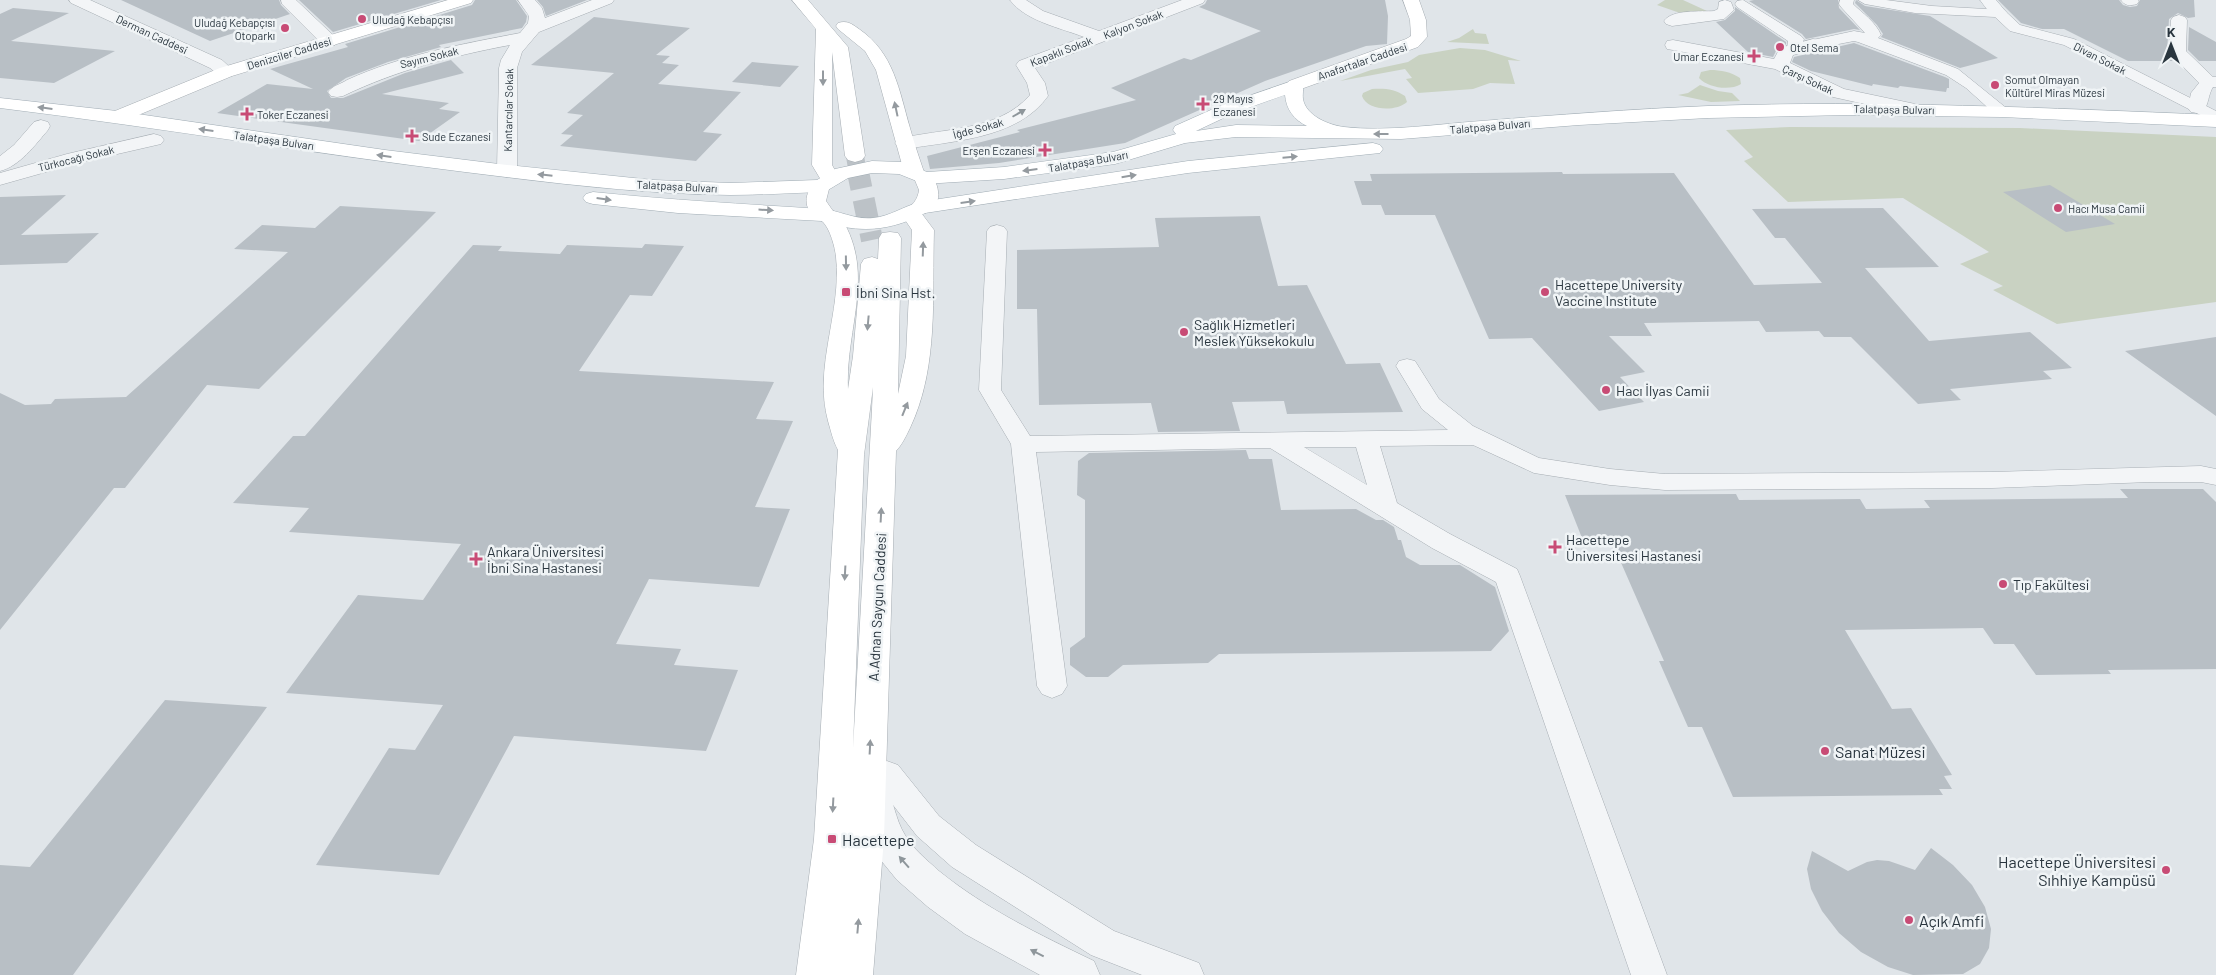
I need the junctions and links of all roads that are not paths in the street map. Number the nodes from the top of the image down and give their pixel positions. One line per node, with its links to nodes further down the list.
1 (77, 0): 27 (street, Derman Caddesi)
2 (464, 0): 21 (main road, Denizciler Caddesi)
3 (526, 0): 18 (street)
4 (606, 0): 18 (street, Sayım Sokak)
5 (800, 0): 15 (main road)
6 (1018, 0): 19 (street)
7 (1197, 0): 19 (street, Kalyon Sokak)
8 (1411, 0): 29 (main road, Anafartalar Caddesi)
9 (1847, 0): 20 (street)
10 (1865, 0): 14 (street)
11 (1988, 0): 14 (street, Divan Sokak)
12 (288, 1): 21 (street)
13 (1750, 2): 17 (street); 24 (street)
14 (1999, 13): 32 (street, Divan Sokak)
15 (829, 15): 43 (main road, one-way to 15); 45 (main road); 51 (main road, one-way to 51)
16 (2179, 20): 28 (street)
17 (1672, 21)
18 (530, 32): 30 (street, Sayım Sokak); 48 (street, Kantarcılar Sokak)
19 (1098, 38): 25 (street, Kapaklı Sokak)
20 (1857, 38): 22 (street); 34 (street)
21 (329, 41): 27 (main road, Denizciler Caddesi)
22 (1813, 44): 24 (street)
23 (1673, 45): 26 (street, Çarşı Sokak)
24 (1795, 48): 26 (street)
25 (1025, 65): 43 (street, İğde Sokak, one-way to 25)
26 (1780, 65): 33 (street, Çarşı Sokak)
27 (226, 72): 35 (main road, Denizciler Caddesi)
28 (2212, 82): 32 (street)
29 (1294, 85): 39 (main road); 41 (main road); 44 (main road)
30 (337, 92)
31 (0, 103): 35 (main road, Talatpaşa Bulvarı, one-way to 31)
32 (2197, 108): 36 (street, Divan Sokak)
33 (1914, 109): 34 (main road, Talatpaşa Bulvarı); 41 (main road, Talatpaşa Bulvarı, one-way to 41)
34 (2002, 111): 36 (main road, Talatpaşa Bulvarı)
35 (117, 117): 48 (main road, Talatpaşa Bulvarı, one-way to 35)
36 (2216, 119)
37 (0, 120): 38 (main road, Talatpaşa Bulvarı)
38 (41, 126): 42 (main road, Talatpaşa Bulvarı); 46 (street, Türkocağı Sokak)
39 (1236, 131): 41 (main road, Talatpaşa Bulvarı); 44 (main road, Talatpaşa Bulvarı); 47 (main road)
40 (2216, 131): 47 (main road, Talatpaşa Bulvarı, one-way to 40)
41 (1344, 133)
42 (154, 140): 50 (street, Türkocağı Sokak); 53 (main road, Talatpaşa Bulvarı, one-way to 53)
43 (905, 143): 49 (main road)
44 (1158, 144): 49 (main road, Talatpaşa Bulvarı, one-way to 49)
45 (863, 156)
46 (0, 165)
47 (1188, 167): 52 (main road, Talatpaşa Bulvarı, one-way to 47)
48 (507, 171): 51 (main road, Talatpaşa Bulvarı, one-way to 48)
49 (919, 175): 51 (main road, Talatpaşa Bulvarı); 52 (main road)
50 (0, 179)
51 (826, 182): 53 (main road)
52 (915, 211): 53 (main road, Talatpaşa Bulvarı); 60 (main road, one-way to 52)
53 (828, 216): 61 (main road, one-way to 61)
54 (997, 231): 59 (street)
55 (1407, 366): 56 (street)
56 (1478, 438): 57 (street); 62 (street)
57 (1366, 439): 58 (street); 63 (street)
58 (1274, 440): 59 (street); 63 (street)
59 (1023, 444): 64 (street)
60 (884, 453): 61 (main road, A.Adnan Saygun Caddesi, one-way to 61); 65 (main road, A.Adnan Saygun Caddesi, one-way to 60)
61 (851, 455): 66 (main road, A.Adnan Saygun Caddesi, one-way to 66)
62 (2216, 477)
63 (1386, 508): 70 (street)
64 (1052, 686)
65 (878, 776): 67 (main road, A.Adnan Saygun Caddesi, one-way to 65); 68 (street, one-way to 65); 69 (street)
66 (816, 975)
67 (853, 975)
68 (1080, 975)
69 (1186, 975)
70 (1648, 975)

